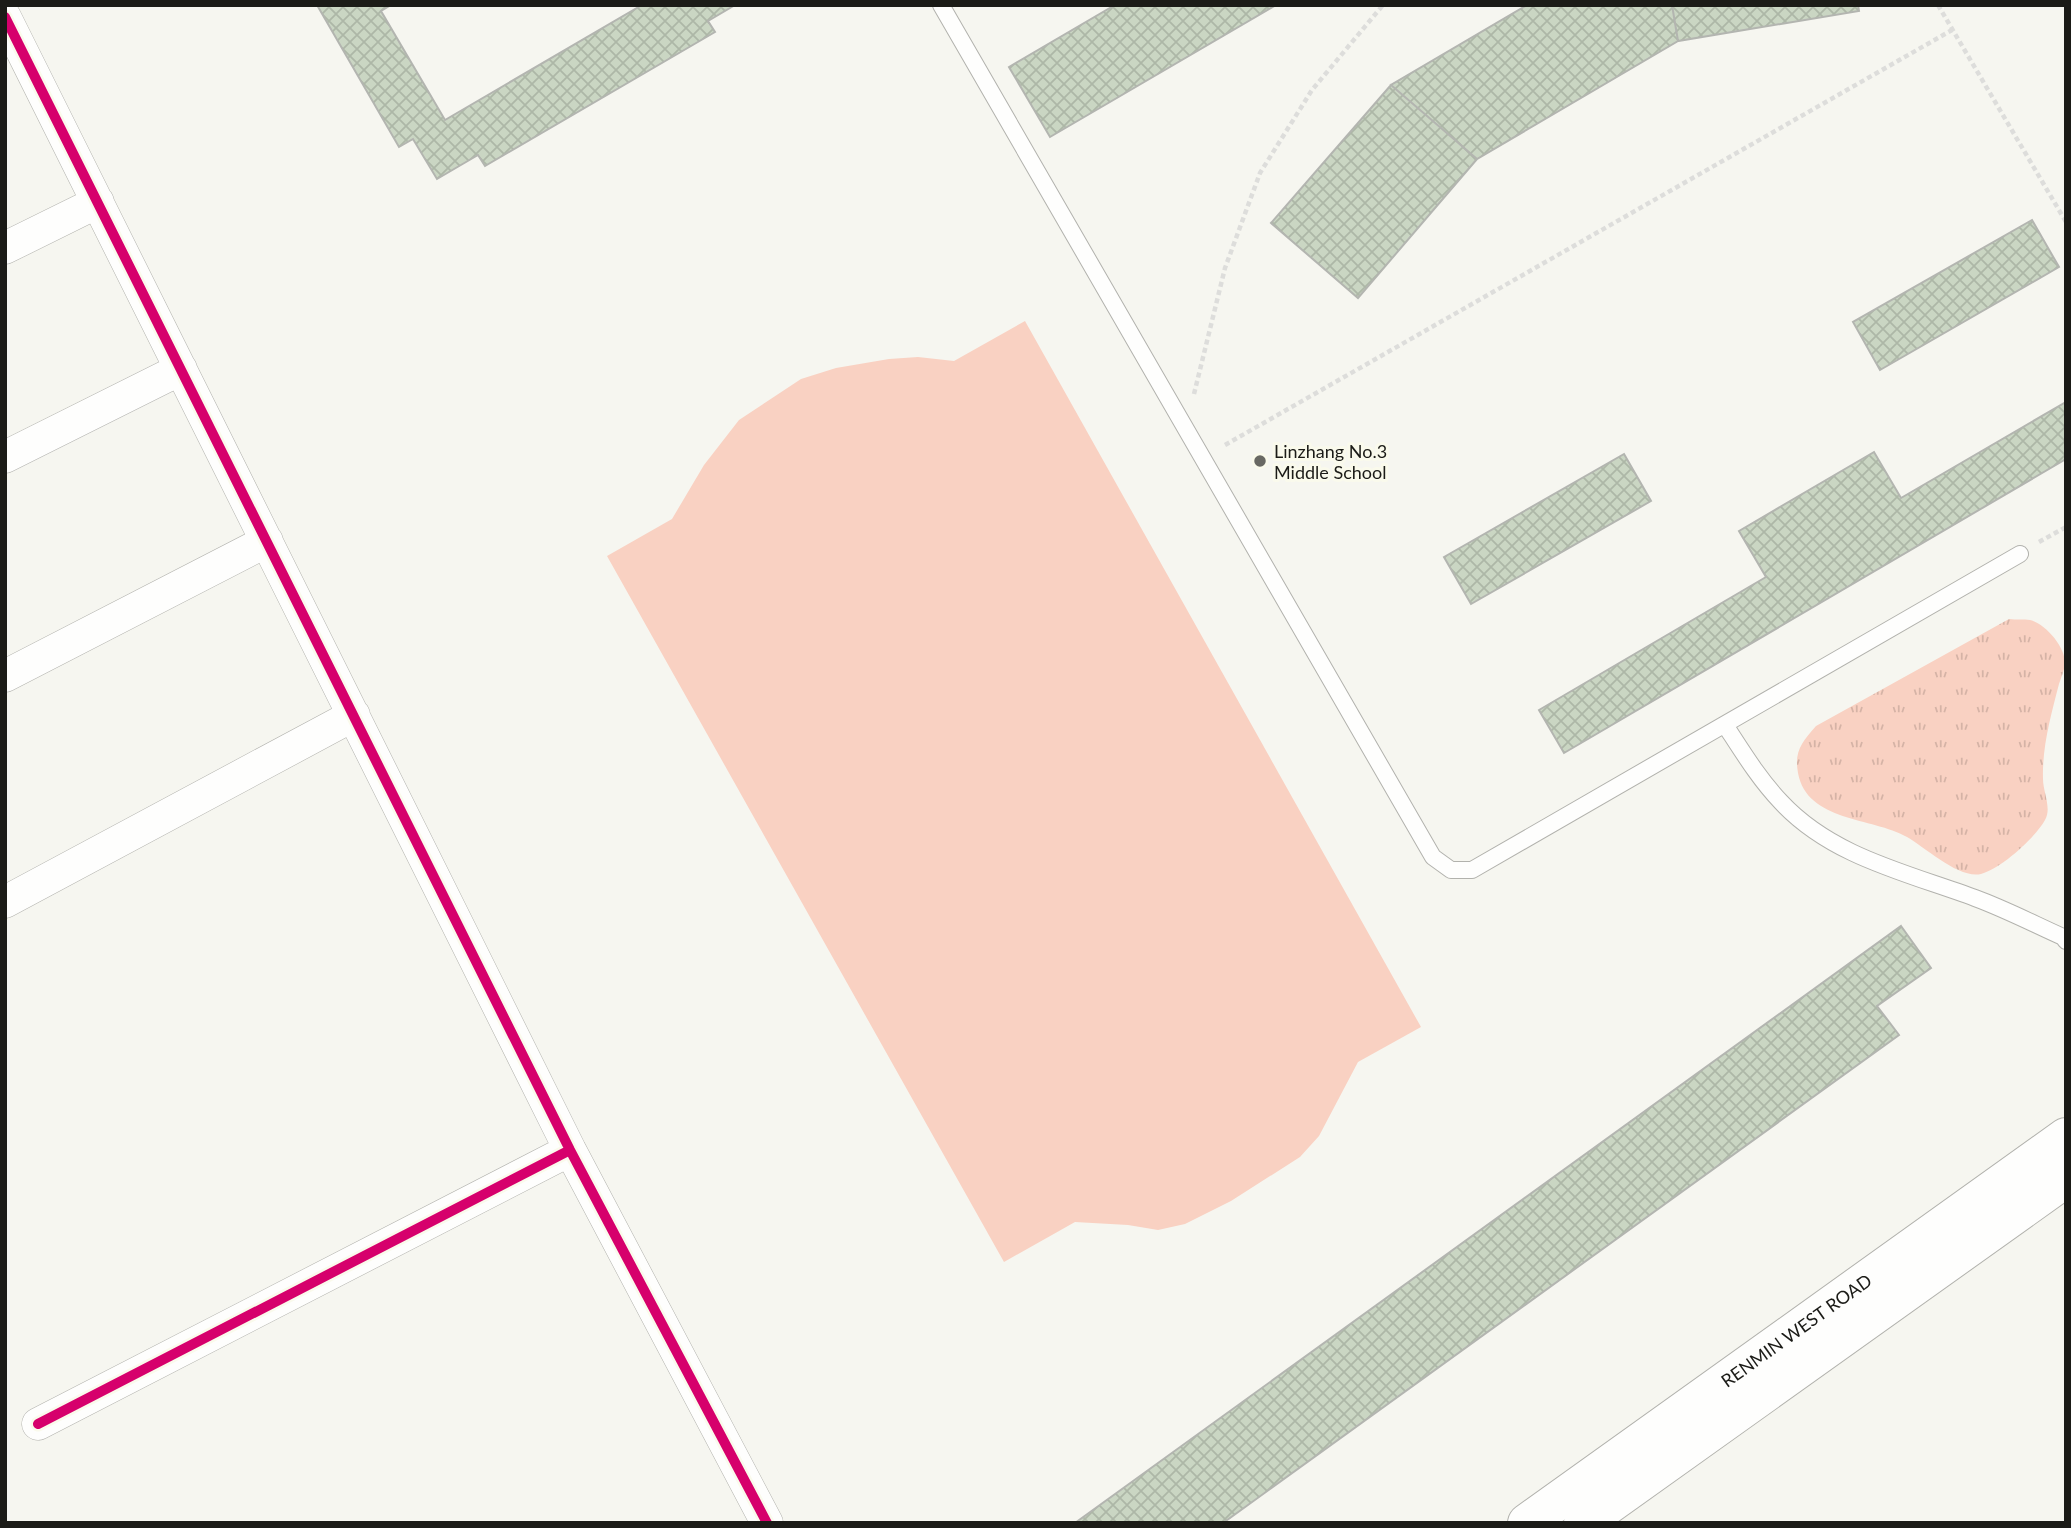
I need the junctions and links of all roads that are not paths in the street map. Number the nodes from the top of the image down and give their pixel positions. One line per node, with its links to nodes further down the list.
1 (941, 5): 11 (lane)
2 (5, 17): 3 (street)
3 (98, 202): 4 (street); 5 (street)
4 (5, 248)
5 (181, 369): 6 (street); 7 (street)
6 (5, 457)
7 (267, 541): 9 (street); 10 (street)
8 (2020, 554): 11 (lane)
9 (5, 676)
10 (354, 715): 12 (street); 15 (street)
11 (1725, 725): 13 (lane)
12 (5, 902)
13 (2066, 941)
14 (2066, 1137): 19 (main road, RENMIN WEST ROAD)
15 (570, 1150): 17 (street); 18 (street)
16 (2066, 1178): 20 (main road, RENMIN WEST ROAD)
17 (38, 1424)
18 (767, 1523)
19 (1527, 1523)
20 (1583, 1523)

